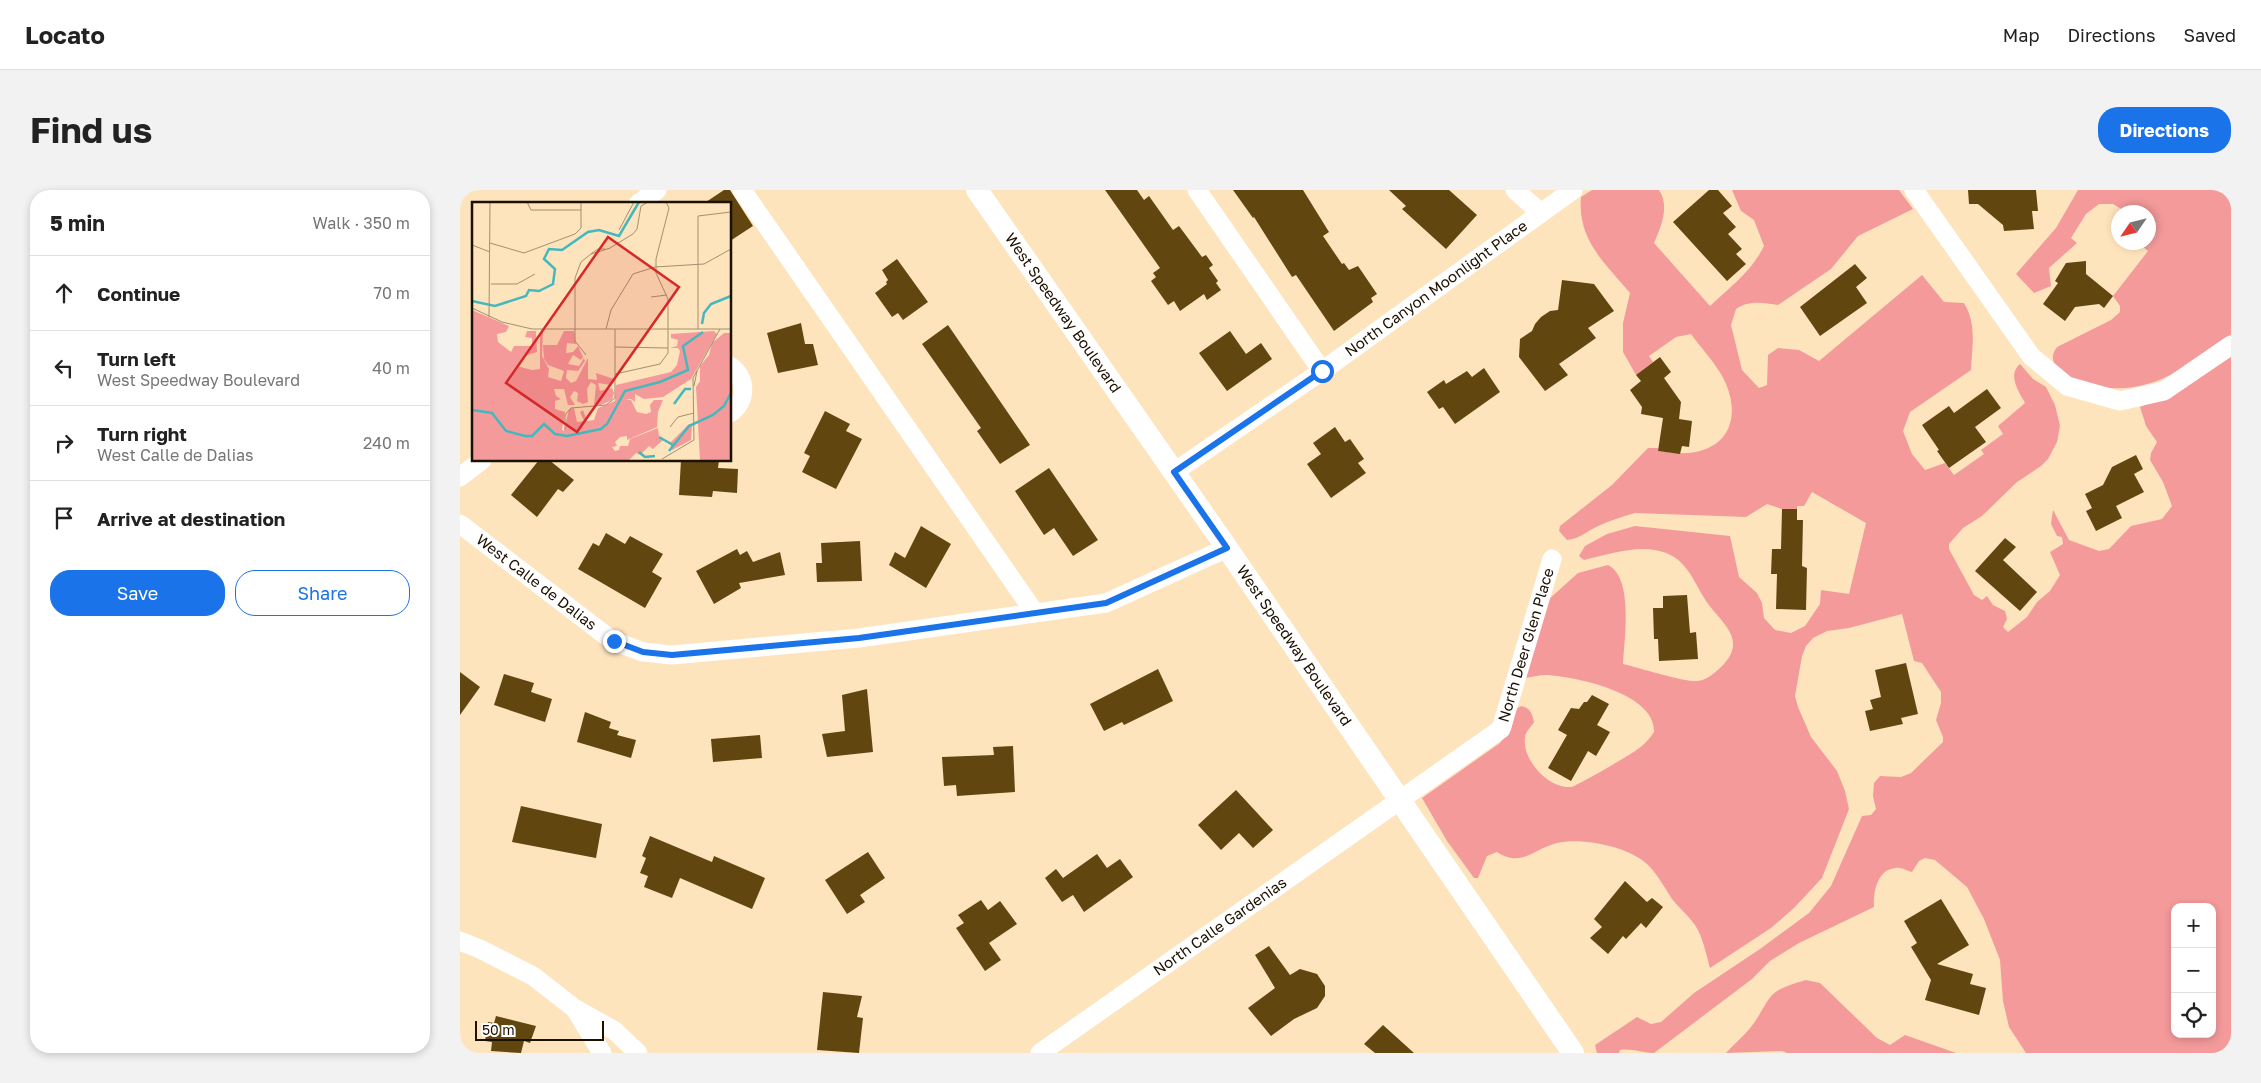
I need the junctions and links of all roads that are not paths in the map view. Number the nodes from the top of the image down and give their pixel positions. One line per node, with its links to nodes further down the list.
1 (656, 190): 8 (street)
2 (742, 190): 20 (street)
3 (977, 190): 15 (main road, West Speedway Boulevard)
4 (1197, 190): 12 (street)
5 (1515, 190): 9 (street)
6 (1573, 190): 9 (street, North Canyon Moonlight Place)
7 (1914, 190): 10 (street)
8 (641, 202)
9 (1540, 213): 12 (street, North Canyon Moonlight Place)
10 (2231, 345)
11 (731, 367): 13 (street)
12 (1322, 371): 15 (street, North Canyon Moonlight Place)
13 (731, 412)
14 (481, 461): 16 (street)
15 (1174, 472): 18 (main road, West Speedway Boulevard)
16 (460, 477)
17 (460, 524): 20 (street, West Calle de Dalias)
18 (1227, 548): 20 (street, West Calle de Dalias); 21 (main road, West Speedway Boulevard)
19 (1552, 559): 21 (street, North Deer Glen Place)
20 (1036, 613)
21 (1401, 800): 26 (street, North Calle Gardenias); 27 (main road, West Speedway Boulevard)
22 (460, 941): 23 (street)
23 (574, 1008): 24 (street); 25 (street)
24 (602, 1053)
25 (638, 1053)
26 (1040, 1053)
27 (1573, 1053)

